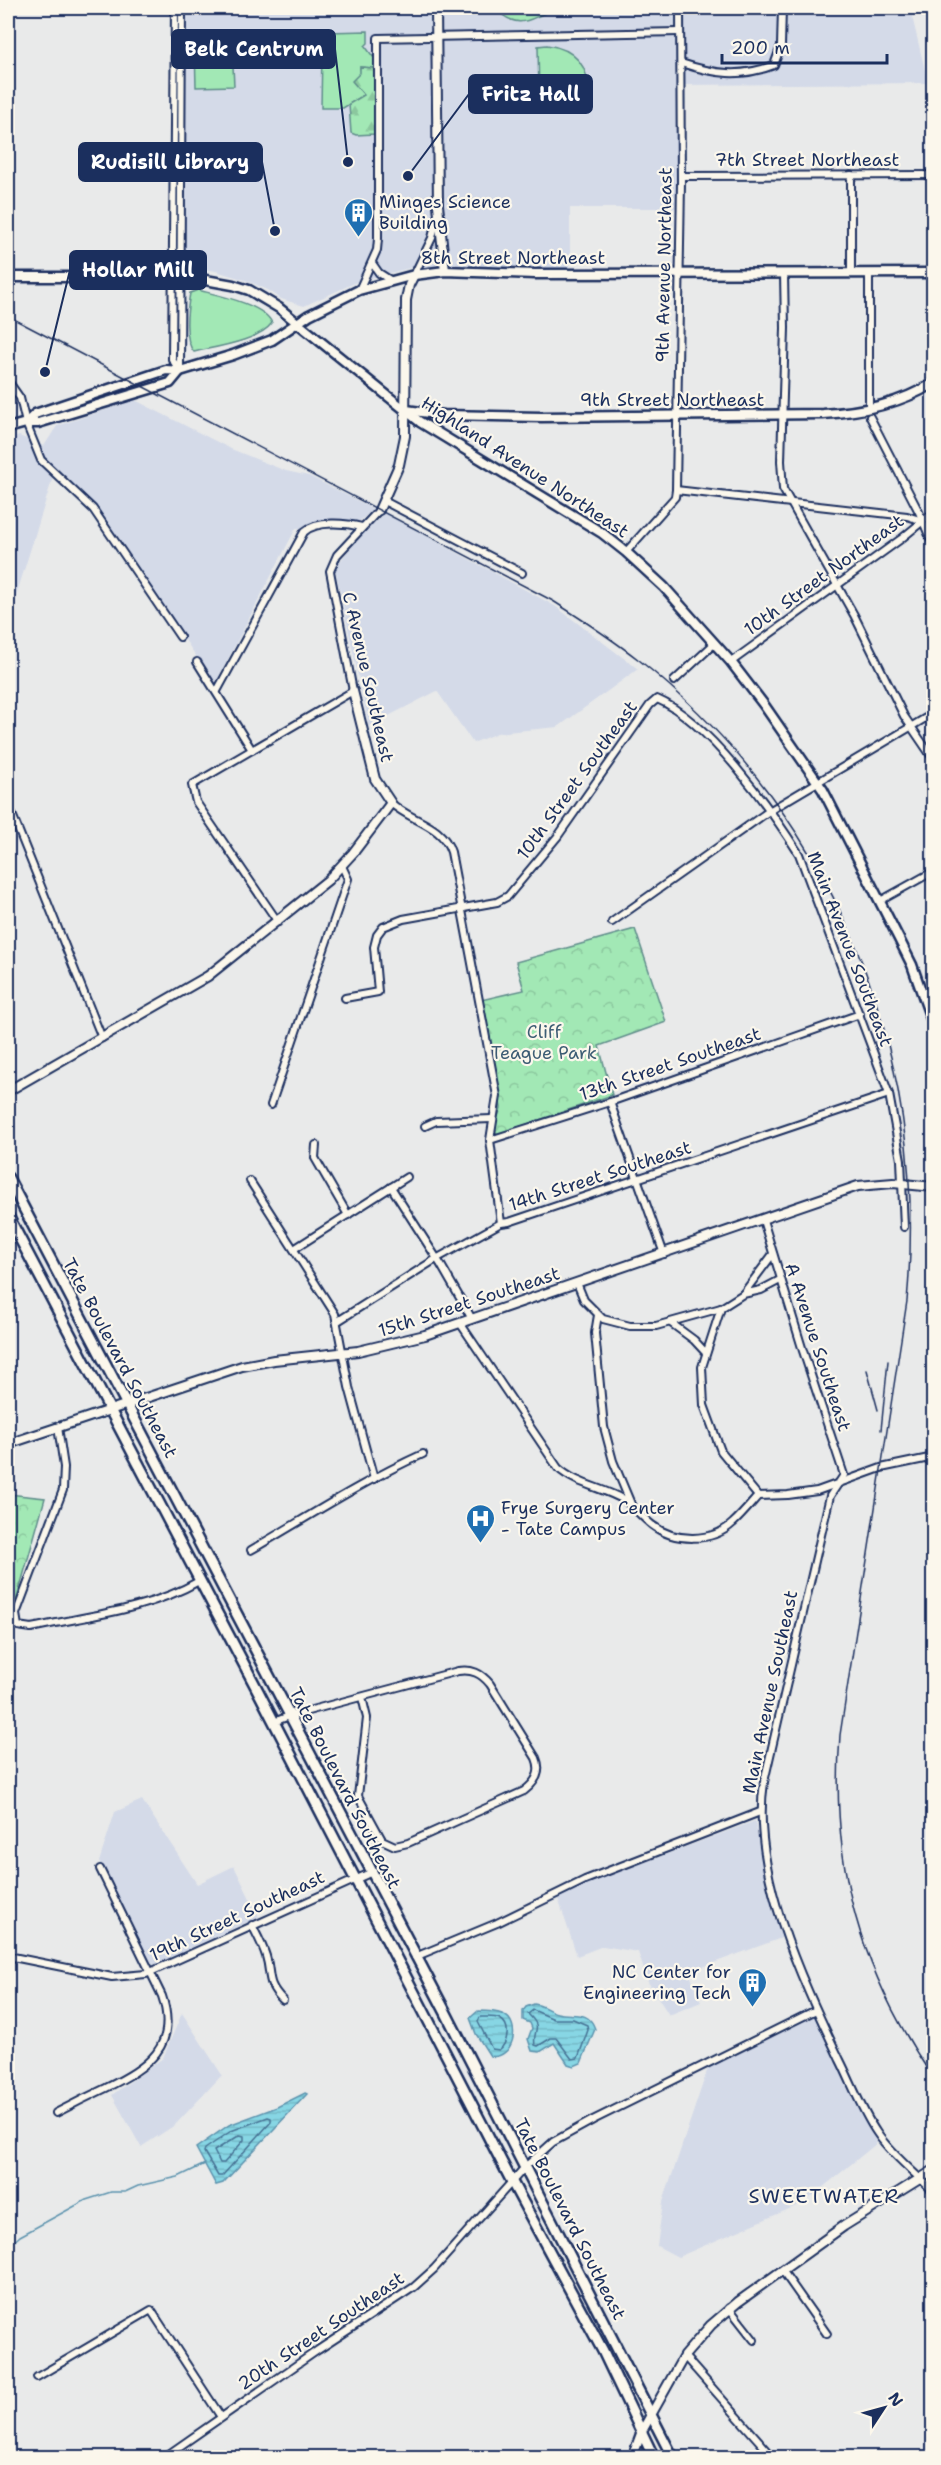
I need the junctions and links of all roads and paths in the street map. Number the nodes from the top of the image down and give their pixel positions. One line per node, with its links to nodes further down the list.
1 (175, 8): 8 (street)
2 (182, 8): 8 (street)
3 (436, 8): 7 (street)
4 (680, 8): 6 (street, 9th Avenue Northeast)
5 (782, 8): 10 (street)
6 (679, 32): 7 (street); 10 (street, 9th Avenue Northeast)
7 (436, 36): 14 (street); 15 (street)
8 (178, 38): 9 (street); 24 (street)
9 (238, 39)
10 (681, 63): 13 (street, 9th Avenue Northeast)
11 (851, 175): 12 (street, 7th Street Northeast); 13 (street, 7th Street Northeast); 18 (street)
12 (933, 175)
13 (681, 177): 17 (street, 9th Avenue Northeast)
14 (438, 205): 16 (street); 21 (street)
15 (372, 263): 25 (street); 26 (street)
16 (445, 271): 17 (main road, 8th Street Northeast); 21 (main road, 8th Street Northeast)
17 (680, 273): 22 (main road, 8th Street Northeast); 34 (street, 9th Avenue Northeast)
18 (851, 273): 19 (main road, 8th Street Northeast); 22 (main road, 8th Street Northeast)
19 (869, 273): 20 (main road, 8th Street Northeast); 32 (street)
20 (933, 273)
21 (414, 274): 25 (main road, 8th Street Northeast); 31 (street)
22 (784, 274): 33 (street)
23 (8, 277): 24 (main road)
24 (177, 277): 27 (main road); 28 (street)
25 (390, 280): 26 (main road, 8th Street Northeast)
26 (359, 290): 27 (main road, 8th Street Northeast)
27 (297, 323): 28 (main road, 8th Street Northeast); 31 (main road, Highland Avenue Northeast)
28 (180, 371): 35 (main road); 35 (main road)
29 (8, 381): 35 (street)
30 (933, 383): 32 (main road, 9th Street Northeast)
31 (406, 410): 34 (main road, 9th Street Northeast); 38 (street); 45 (main road, Highland Avenue Northeast)
32 (869, 413): 33 (main road, 9th Street Northeast); 42 (street)
33 (782, 416): 34 (main road, 9th Street Northeast); 39 (street)
34 (677, 417): 37 (street, 9th Avenue Northeast)
35 (26, 423): 36 (main road); 48 (street)
36 (8, 428)
37 (676, 490): 39 (street); 45 (street)
38 (384, 501): 40 (street); 46 (street)
39 (789, 501): 42 (street); 47 (street)
40 (379, 510): 43 (street, C Avenue Southeast)
41 (933, 512): 42 (street, 10th Street Northeast)
42 (923, 521): 44 (street); 47 (street, 10th Street Northeast)
43 (362, 527): 53 (street); 54 (street, C Avenue Southeast)
44 (933, 547)
45 (627, 552): 49 (main road, Highland Avenue Northeast)
46 (522, 573)
47 (838, 585): 51 (street, 10th Street Northeast); 57 (street)
48 (180, 637)
49 (715, 643): 51 (main road, Highland Avenue Northeast); 52 (street)
50 (197, 662): 53 (street)
51 (731, 662): 60 (main road, Highland Avenue Northeast)
52 (674, 681)
53 (217, 692): 58 (street)
54 (353, 692): 58 (street); 61 (street, C Avenue Southeast)
55 (657, 699): 63 (street, Main Avenue Southeast); 67 (street, 10th Street Southeast)
56 (933, 713): 57 (street)
57 (910, 727): 59 (street); 60 (street)
58 (252, 750): 68 (street)
59 (933, 760)
60 (818, 781): 63 (street); 66 (main road, Highland Avenue Northeast)
61 (391, 803): 64 (street); 67 (street, C Avenue Southeast)
62 (8, 804): 73 (street)
63 (769, 811): 69 (street); 71 (street, Main Avenue Southeast)
64 (342, 866): 68 (street); 77 (street)
65 (933, 871): 66 (street)
66 (880, 901): 72 (main road, Highland Avenue Northeast)
67 (460, 909): 70 (street, 10th Street Southeast); 78 (street, C Avenue Southeast)
68 (278, 922): 73 (street)
69 (612, 922)
70 (345, 998)
71 (860, 1014): 75 (street, Main Avenue Southeast); 76 (street, 13th Street Southeast)
72 (933, 1027)
73 (102, 1038): 74 (street)
74 (8, 1091)
75 (889, 1094): 84 (street, 14th Street Southeast); 86 (street, Main Avenue Southeast)
76 (610, 1102): 80 (street, 13th Street Southeast); 84 (street)
77 (271, 1105)
78 (492, 1119): 79 (street); 80 (street, C Avenue Southeast)
79 (425, 1126)
80 (490, 1140): 92 (street, C Avenue Southeast)
81 (316, 1145): 89 (street)
82 (407, 1177): 87 (street)
83 (8, 1178): 109 (main road, Tate Boulevard Southeast)
84 (637, 1180): 92 (street, 14th Street Southeast); 95 (street)
85 (250, 1181): 94 (street)
86 (901, 1184): 88 (street, 15th Street Southeast); 91 (street, 15th Street Southeast); 93 (street, Main Avenue Southeast)
87 (391, 1187): 89 (street); 97 (street)
88 (933, 1187)
89 (348, 1215): 94 (street)
90 (8, 1216): 110 (main road, Tate Boulevard Southeast)
91 (763, 1220): 95 (street, 15th Street Southeast); 96 (street, A Avenue Southeast)
92 (501, 1223): 97 (street, 14th Street Southeast)
93 (904, 1227)
94 (294, 1249): 104 (street)
95 (664, 1254): 99 (street, 15th Street Southeast)
96 (773, 1254): 98 (street, A Avenue Southeast); 100 (street)
97 (436, 1259): 103 (street); 104 (street, 14th Street Southeast)
98 (780, 1280): 100 (street); 116 (street, A Avenue Southeast)
99 (577, 1283): 102 (street); 103 (street, 15th Street Southeast)
100 (743, 1294): 101 (street)
101 (721, 1308): 106 (street); 108 (street)
102 (598, 1315): 106 (street); 118 (street)
103 (472, 1319): 105 (street, 15th Street Southeast)
104 (338, 1322): 107 (street)
105 (460, 1323): 107 (street, 15th Street Southeast); 118 (street)
106 (671, 1323): 108 (street)
107 (344, 1353): 109 (street, 15th Street Southeast); 115 (street)
108 (706, 1353): 117 (street)
109 (126, 1406): 110 (street, 15th Street Southeast); 122 (main road, Tate Boulevard Southeast)
110 (110, 1411): 111 (street, 15th Street Southeast); 120 (main road, Tate Boulevard Southeast)
111 (58, 1427): 112 (street, 15th Street Southeast); 120 (street)
112 (8, 1444)
113 (423, 1454): 115 (street)
114 (933, 1457): 116 (street)
115 (374, 1479): 119 (street)
116 (841, 1483): 117 (street); 124 (street, Main Avenue Southeast)
117 (758, 1496): 118 (street)
118 (632, 1507)
119 (250, 1550)
120 (199, 1581): 123 (main road, Tate Boulevard Southeast)
121 (362, 1697): 121 (street); 122 (street)
122 (289, 1716): 123 (street); 126 (main road, Tate Boulevard Southeast)
123 (274, 1722): 127 (main road, Tate Boulevard Southeast)
124 (760, 1812): 130 (street); 133 (street, Main Avenue Southeast)
125 (100, 1869): 131 (street)
126 (370, 1873): 127 (street, 19th Street Southeast); 130 (main road, Tate Boulevard Southeast)
127 (355, 1880): 128 (street, 19th Street Southeast); 138 (main road, Tate Boulevard Southeast)
128 (252, 1925): 131 (street, 19th Street Southeast); 132 (street)
129 (8, 1956): 131 (street, 19th Street Southeast)
130 (416, 1958): 135 (main road, Tate Boulevard Southeast)
131 (152, 1972): 134 (street)
132 (283, 2000)
133 (816, 2010): 135 (street, 20th Street Southeast); 137 (street, Main Avenue Southeast)
134 (56, 2113)
135 (525, 2167): 138 (street, 20th Street Southeast); 146 (main road, Tate Boulevard Southeast)
136 (933, 2170): 137 (street)
137 (920, 2177): 139 (street, Main Avenue Southeast); 140 (street)
138 (512, 2182): 147 (street, 20th Street Southeast); 148 (main road, Tate Boulevard Southeast)
139 (933, 2192)
140 (782, 2270): 141 (street); 142 (street)
141 (729, 2308): 143 (street); 144 (street)
142 (827, 2334)
143 (754, 2340)
144 (684, 2356): 146 (street); 153 (street)
145 (37, 2378): 147 (street)
146 (653, 2414): 148 (street); 152 (main road, Tate Boulevard Southeast)
147 (221, 2417): 149 (street, 20th Street Southeast)
148 (642, 2432): 150 (street); 151 (main road, Tate Boulevard Southeast)
149 (163, 2457)
150 (632, 2457)
151 (654, 2457)
152 (673, 2457)
153 (774, 2457)

